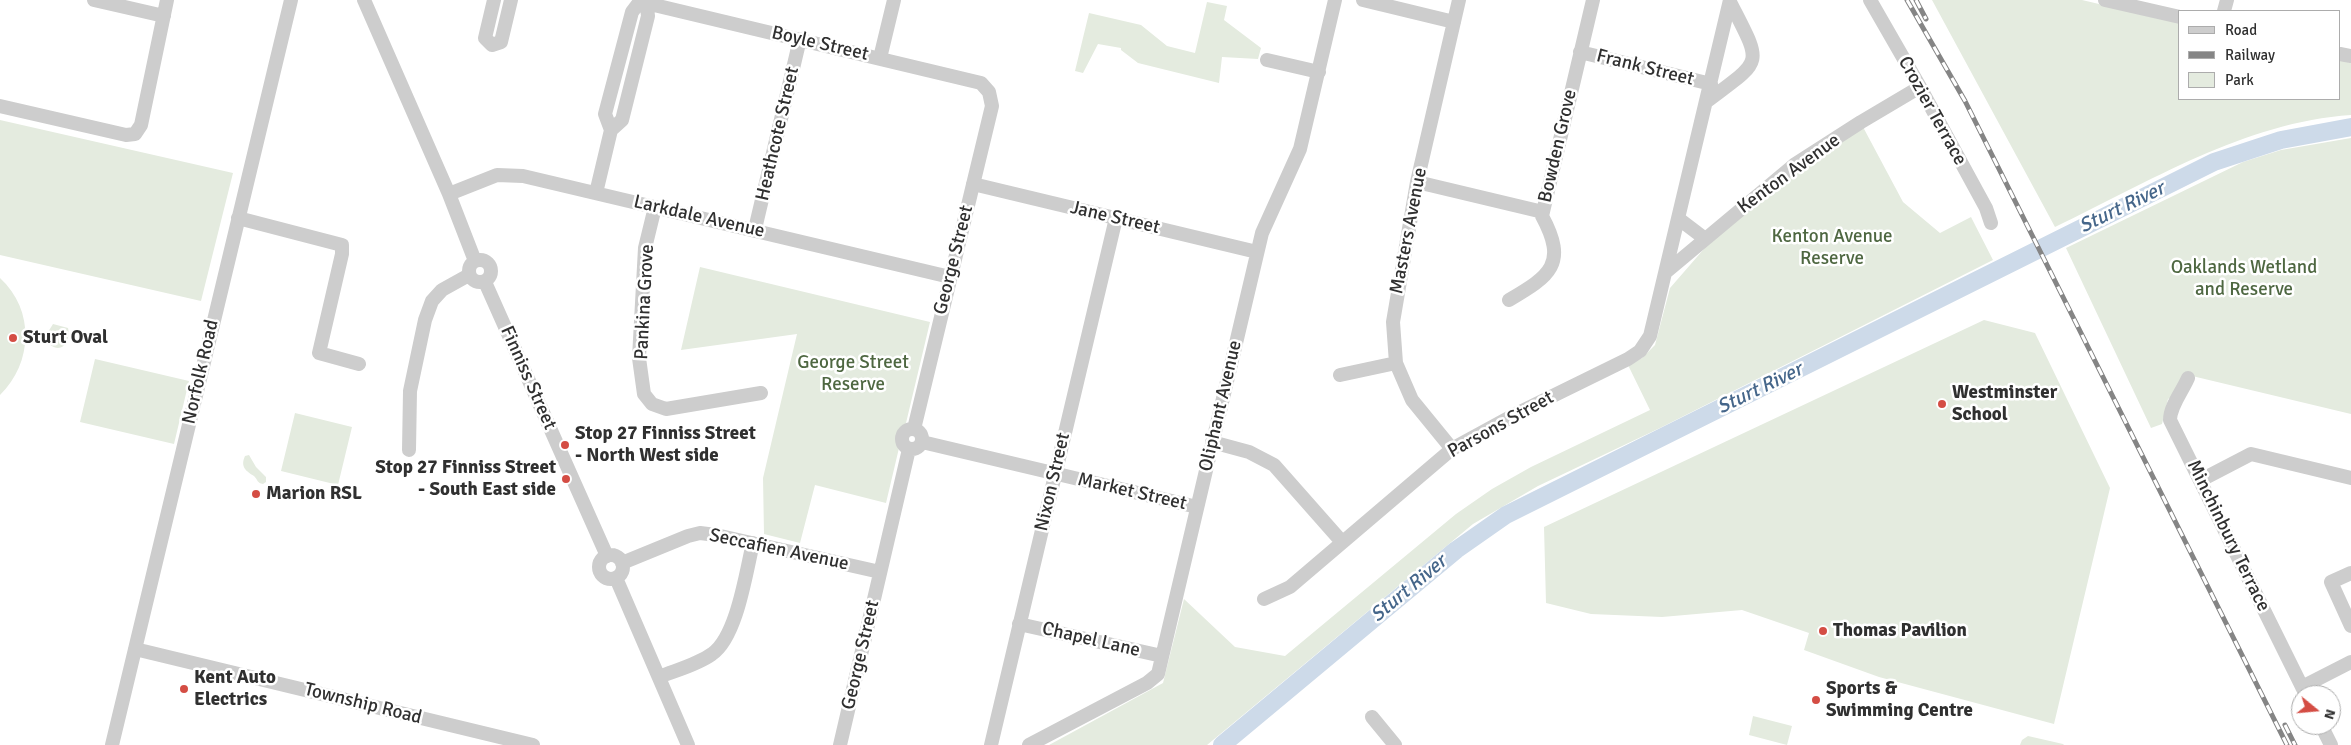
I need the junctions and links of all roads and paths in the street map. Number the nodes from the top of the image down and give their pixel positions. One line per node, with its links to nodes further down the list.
1 (94, 0): 17 (street)
2 (167, 0): 17 (street)
3 (291, 0): 37 (street, Norfolk Road)
4 (364, 0): 34 (street)
5 (494, 0): 6 (street)
6 (511, 0)
7 (641, 0): 30 (street)
8 (648, 0): 20 (street, Boyle Street); 30 (street)
9 (894, 0): 22 (street)
10 (1336, 0): 24 (street, Oliphant Avenue)
11 (1362, 0): 19 (street)
12 (1459, 0): 19 (street, Masters Avenue)
13 (1593, 0): 21 (street, Bowden Grove)
14 (1870, 0): 26 (street, Crozier Terrace)
15 (2105, 0): 18 (street)
16 (1730, 1): 25 (street, Parsons Street); 28 (street, Parsons Street)
17 (164, 16): 29 (street)
18 (2178, 17)
19 (1454, 22): 31 (street, Masters Avenue)
20 (800, 39): 22 (street, Boyle Street); 41 (street, Heathcote Street)
21 (1580, 52): 25 (street, Frank Street); 36 (street, Bowden Grove)
22 (880, 58): 27 (street, Boyle Street)
23 (1267, 60): 24 (street)
24 (1319, 72): 43 (street, Oliphant Avenue)
25 (1710, 84): 28 (street, Parsons Street)
26 (1920, 88): 40 (street, Crozier Terrace); 42 (street, Kenton Avenue)
27 (989, 92): 32 (street, George Street)
28 (1706, 102): 39 (street, Parsons Street)
29 (0, 106)
30 (611, 130): 33 (street)
31 (1417, 182): 36 (street); 51 (street, Masters Avenue)
32 (973, 184): 38 (street, Jane Street); 47 (street, George Street)
33 (596, 193): 34 (street, Larkdale Avenue); 35 (street, Larkdale Avenue)
34 (449, 194): 44 (street)
35 (655, 207): 41 (street, Larkdale Avenue); 54 (street, Pankina Grove)
36 (1543, 212): 49 (street, Bowden Grove)
37 (238, 218): 50 (street); 75 (street, Norfolk Road)
38 (1116, 218): 43 (street, Jane Street); 61 (street, Nixon Street)
39 (1679, 219): 42 (street); 45 (street, Parsons Street)
40 (1991, 223)
41 (755, 230): 47 (street, Larkdale Avenue)
42 (1704, 238): 45 (street, Kenton Avenue)
43 (1257, 252): 57 (street, Oliphant Avenue)
44 (475, 261): 46 (street); 48 (street)
45 (1666, 272): 59 (street, Parsons Street)
46 (469, 275): 48 (street); 60 (street)
47 (950, 277): 55 (street, George Street)
48 (484, 282): 67 (street, Finniss Street)
49 (1508, 300)
50 (359, 364)
51 (1396, 364): 52 (street); 59 (street, Masters Avenue)
52 (1340, 375)
53 (2188, 378): 63 (street, Minchinbury Terrace)
54 (761, 393)
55 (914, 429): 56 (street); 58 (street)
56 (922, 442): 58 (street); 61 (street, Market Street)
57 (1212, 442): 64 (street, Oliphant Avenue); 65 (street)
58 (909, 449): 69 (street, George Street)
59 (1452, 449): 65 (street, Parsons Street)
60 (409, 450)
61 (1055, 474): 64 (street, Market Street); 73 (street, Nixon Street)
62 (2351, 478): 63 (street)
63 (2201, 480): 79 (street, Minchinbury Terrace)
64 (1197, 507): 76 (street, Oliphant Avenue)
65 (1342, 542): 72 (street, Parsons Street)
66 (753, 543): 68 (street, Seccafien Avenue); 69 (street, Seccafien Avenue); 78 (street)
67 (607, 556): 68 (street); 71 (street)
68 (622, 563): 71 (street)
69 (880, 572): 86 (street, George Street)
70 (2351, 573): 74 (street)
71 (616, 578): 78 (street)
72 (1264, 598)
73 (1019, 624): 76 (street, Chapel Lane); 87 (street, Nixon Street)
74 (2351, 626)
75 (135, 649): 82 (street, Township Road); 83 (street, Norfolk Road)
76 (1162, 656): 88 (street, Oliphant Avenue)
77 (2351, 662): 80 (street)
78 (659, 676): 85 (street)
79 (2301, 685)
80 (2314, 685)
81 (1372, 717): 89 (street)
82 (491, 740): 84 (street, Township Road)
83 (112, 745)
84 (533, 745)
85 (688, 745)
86 (840, 745)
87 (990, 745)
88 (1029, 745)
89 (1395, 745)

